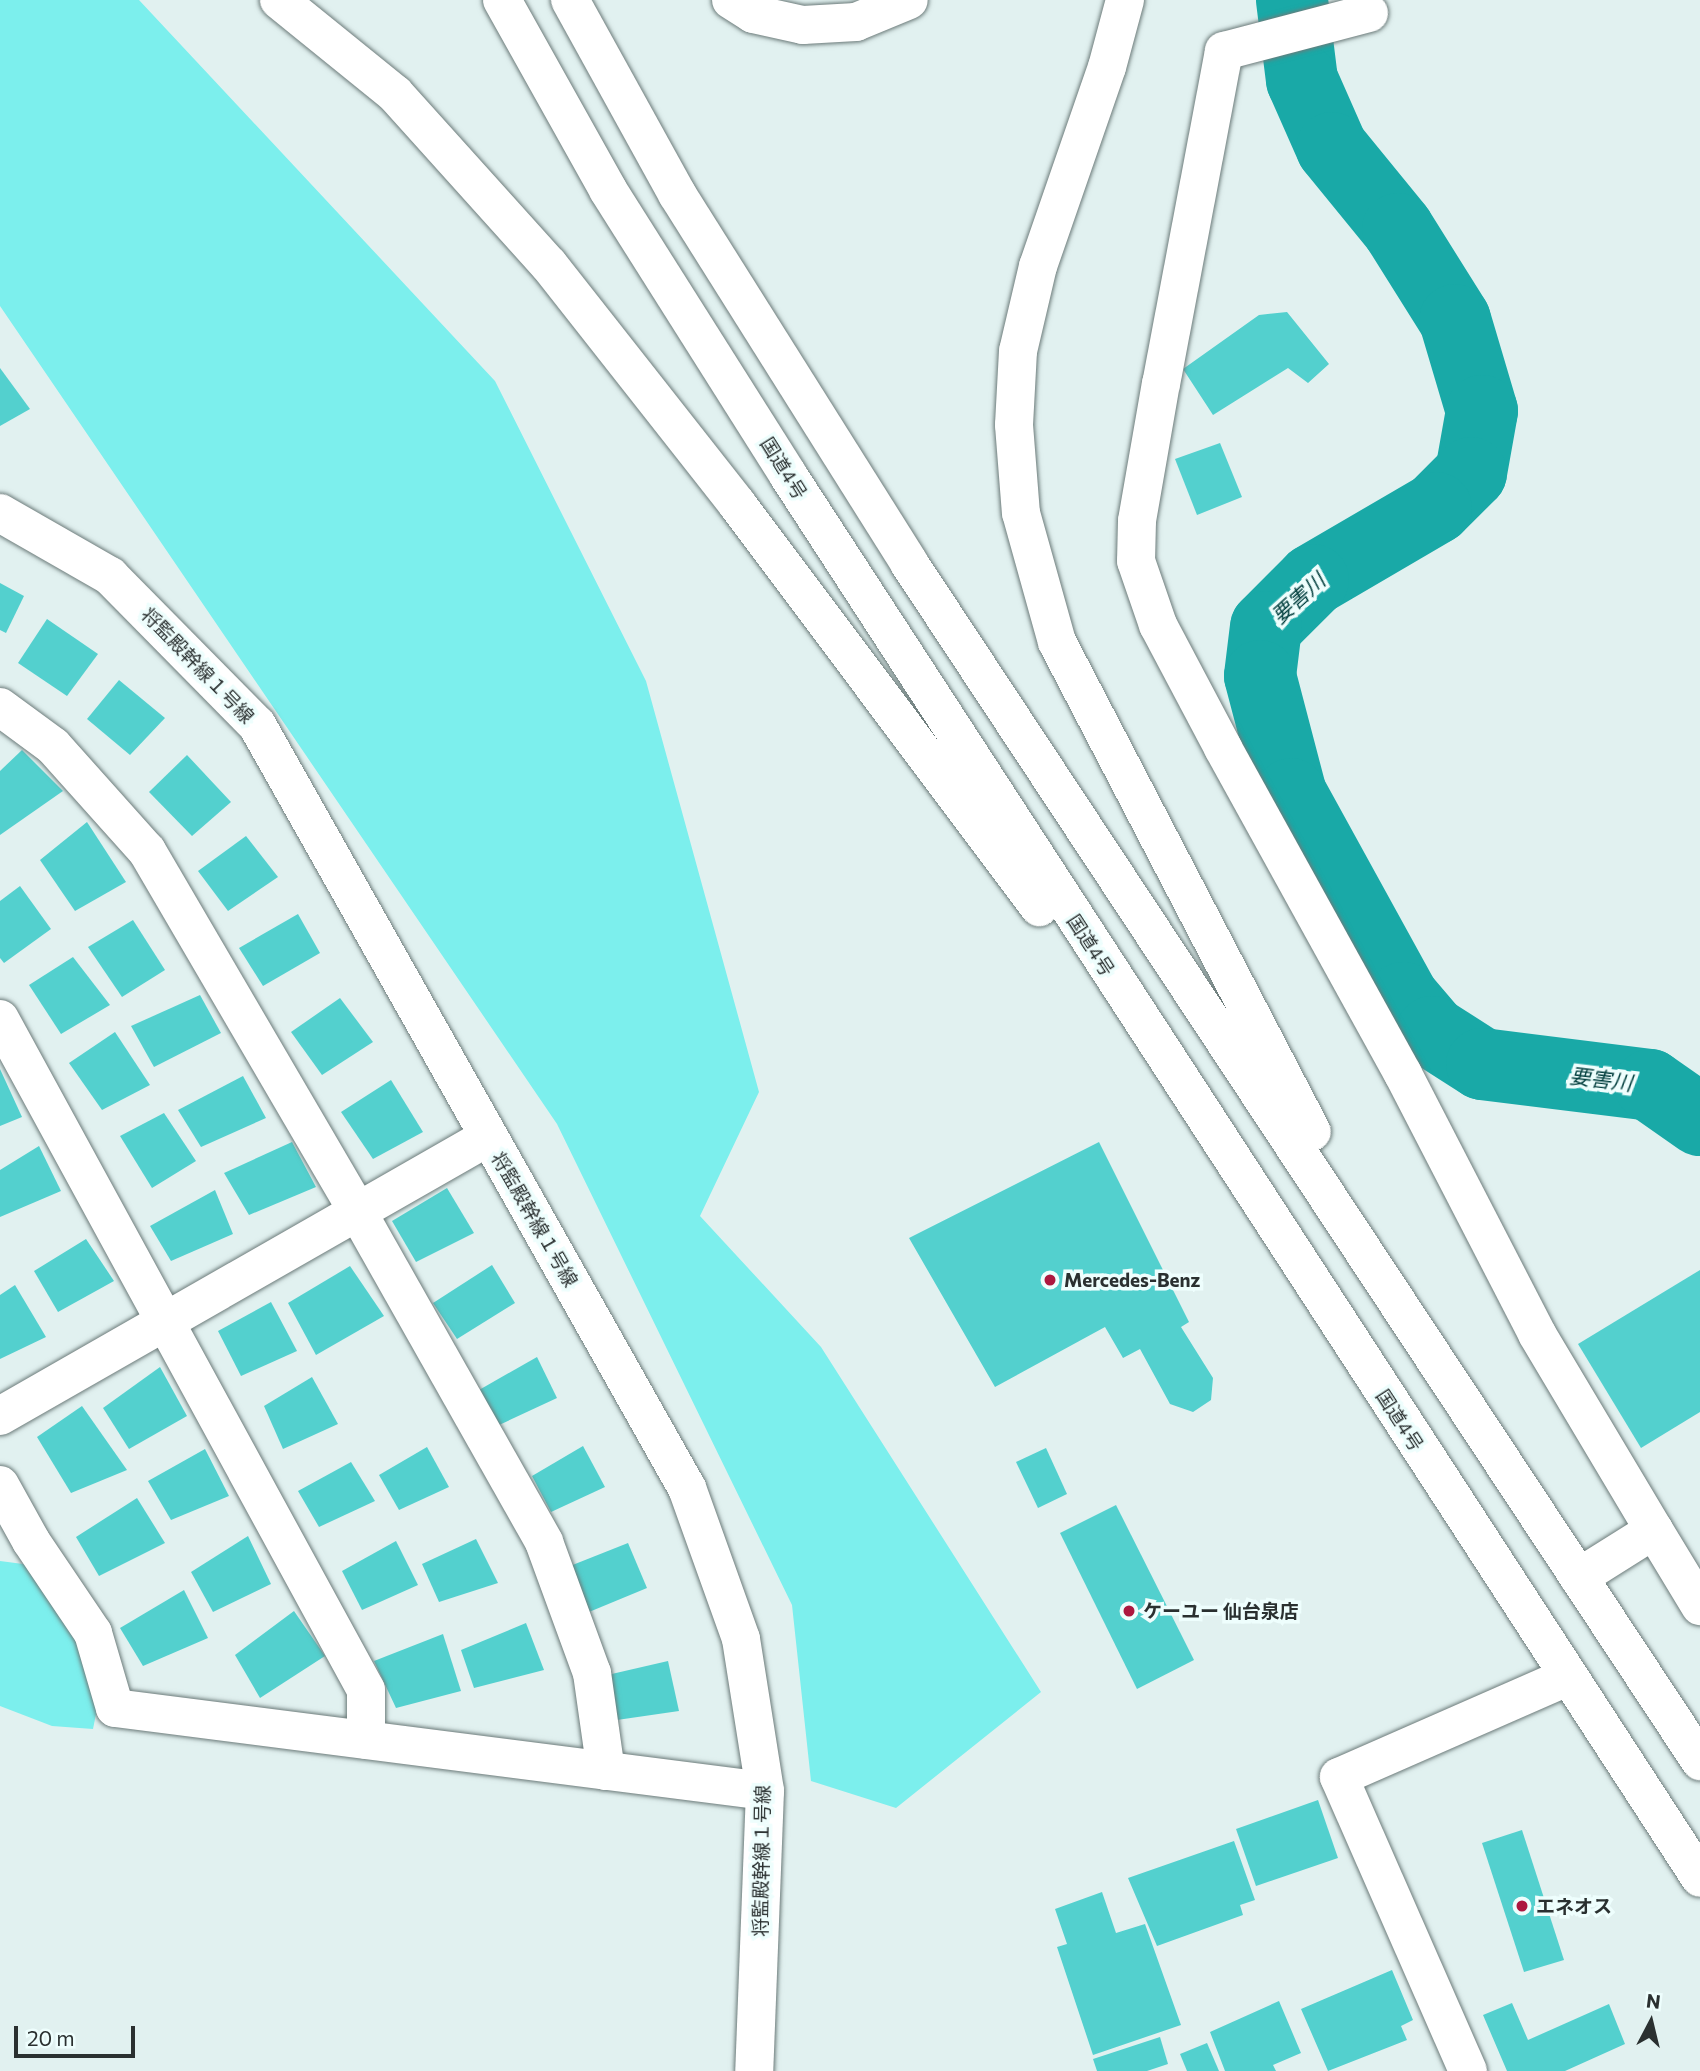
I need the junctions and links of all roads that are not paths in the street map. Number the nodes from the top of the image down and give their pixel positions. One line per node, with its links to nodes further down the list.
1 (279, 0): 12 (main road)
2 (502, 0): 12 (main road, 国道4号)
3 (570, 0): 14 (main road)
4 (731, 0): 5 (main road)
5 (909, 0)
6 (1125, 0): 14 (main road)
7 (1352, 18): 18 (main road)
8 (0, 513): 11 (main road, 将監殿幹線１号線)
9 (0, 707): 13 (main road)
10 (0, 1019): 15 (main road)
11 (488, 1137): 13 (main road); 26 (main road, 将監殿幹線１号線)
12 (1238, 1172): 22 (main road, 国道4号)
13 (357, 1211): 15 (main road); 25 (main road)
14 (1408, 1315): 20 (main road)
15 (165, 1321): 16 (main road); 23 (main road)
16 (0, 1416)
17 (0, 1485): 19 (main road)
18 (1654, 1530): 20 (main road); 21 (main road)
19 (16, 1538): 23 (main road)
20 (1579, 1577): 24 (main road)
21 (1700, 1606)
22 (1567, 1677): 27 (main road, 国道4号); 29 (main road)
23 (366, 1740): 25 (main road)
24 (1700, 1761)
25 (606, 1771): 26 (main road)
26 (765, 1791): 28 (main road, 将監殿幹線１号線)
27 (1700, 1878)
28 (754, 2071)
29 (1468, 2071)

